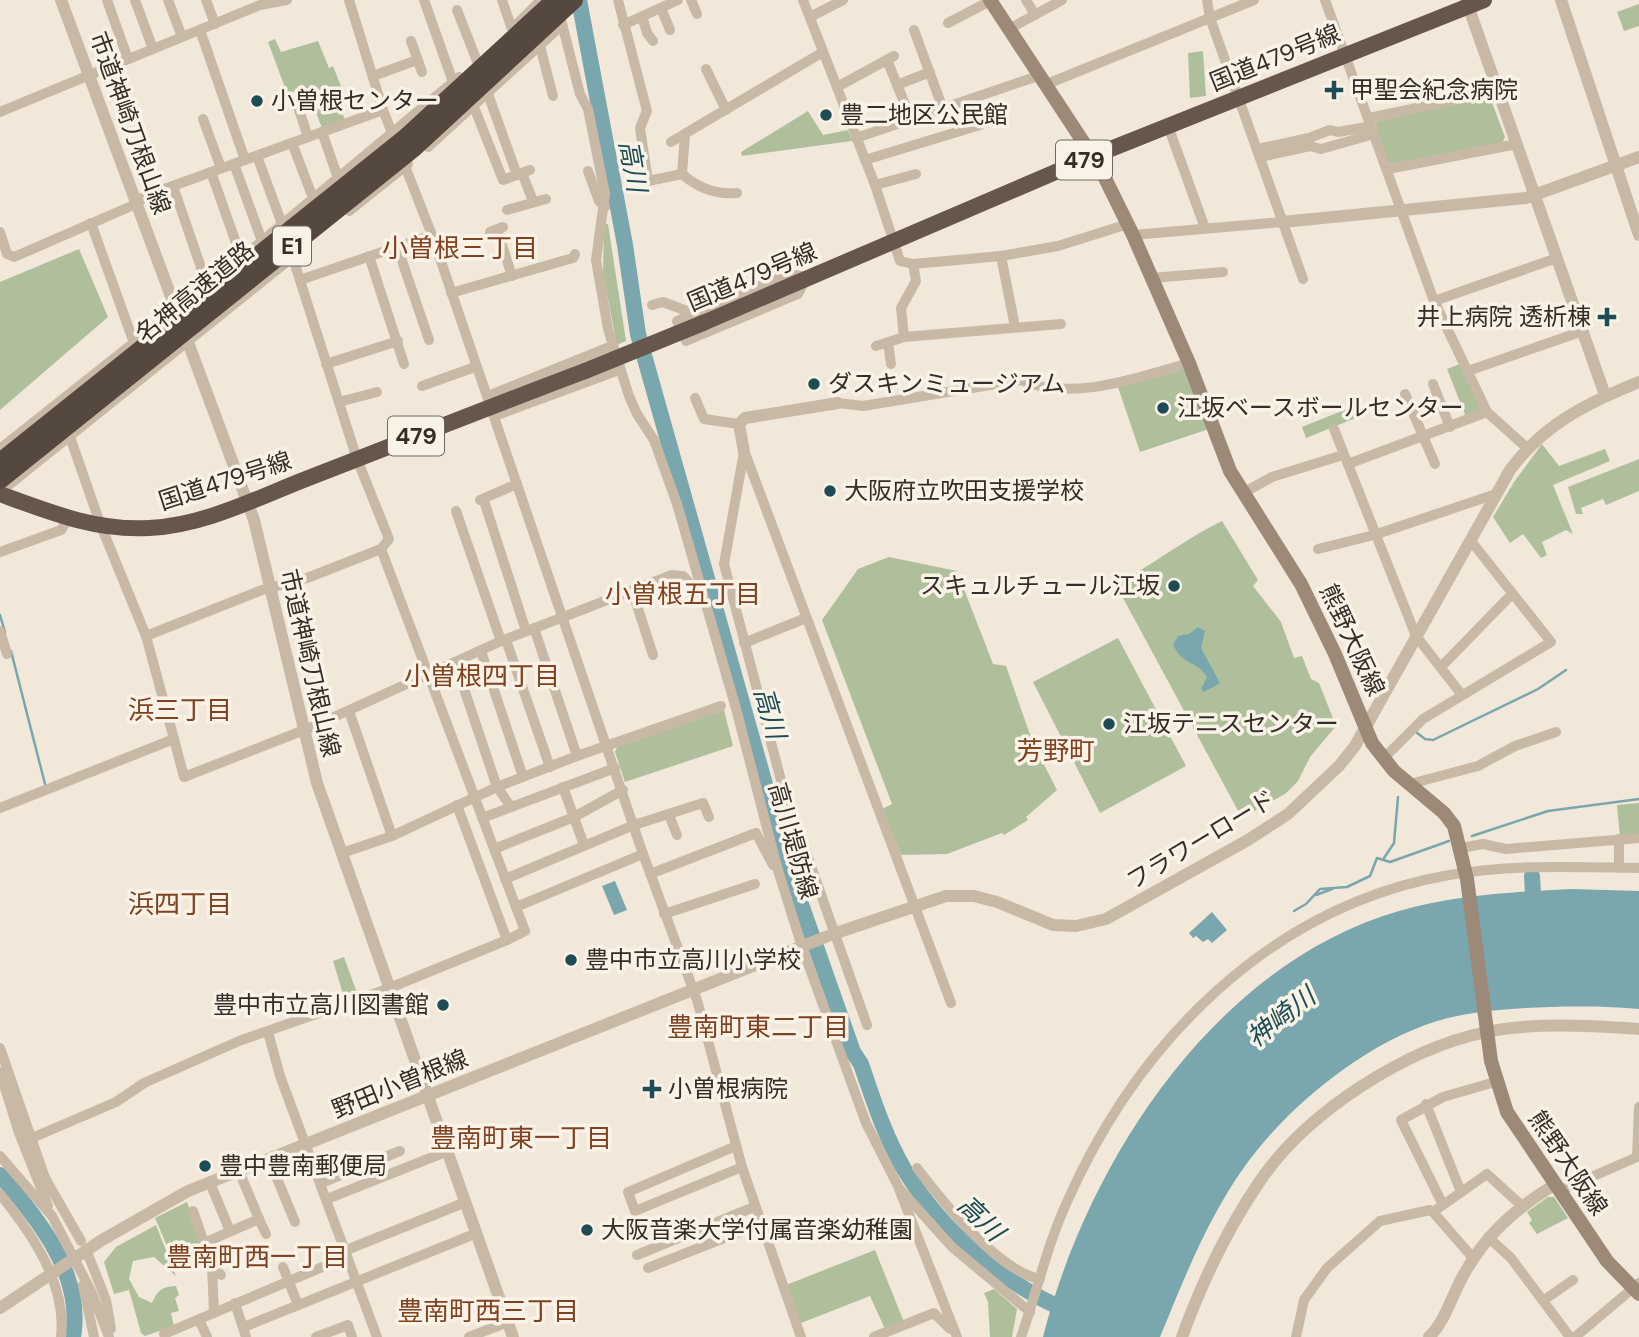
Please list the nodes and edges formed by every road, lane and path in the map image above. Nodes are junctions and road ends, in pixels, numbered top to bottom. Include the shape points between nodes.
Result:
1 (61, 0) edge
2 (107, 0) edge
3 (135, 0) edge
4 (168, 0) edge
5 (206, 0) edge
6 (287, 0) edge
7 (348, 0) edge
8 (424, 0) edge
9 (502, 0) edge
10 (541, 0) edge
11 (556, 0) edge
12 (574, 0) edge
13 (618, 0) edge
14 (678, 0) edge
15 (691, 0) edge
16 (803, 0) edge
17 (844, 0) edge
18 (1027, 0) edge
19 (1062, 0) edge
20 (1207, 0) edge
21 (1254, 0) edge
22 (1325, 0) edge
23 (1484, 0) edge
24 (1561, 0) edge
25 (990, 1) edge
26 (259, 2) edge
27 (1467, 3) edge
28 (661, 8) junction
29 (457, 10) dead end
30 (697, 14) dead end
31 (1035, 15) junction
32 (642, 16) junction
33 (810, 18) junction
34 (1210, 18) junction
35 (948, 23) dead end
36 (215, 24) junction
37 (562, 25) junction
38 (623, 25) junction
39 (512, 29) junction
40 (1009, 29) junction
41 (200, 30) junction
42 (670, 30) dead end
43 (914, 30) dead end
44 (182, 37) junction
45 (411, 41) dead end
46 (653, 41) dead end
47 (540, 46) junction
48 (153, 49) junction
49 (823, 52) junction
50 (1346, 54) junction
51 (128, 59) junction
52 (417, 60) junction
53 (477, 61) junction
54 (706, 69) dead end
55 (422, 72) dead end
56 (930, 72) junction
57 (91, 75) junction
58 (373, 76) junction
59 (1044, 80) junction
60 (453, 82) junction
61 (897, 85) junction
62 (836, 87) junction
63 (1498, 91) junction
64 (488, 94) junction
65 (553, 96) dead end
66 (1238, 97) junction
67 (296, 101) dead end
68 (474, 107) junction
69 (943, 108) junction
70 (383, 110) junction
71 (726, 110) junction
72 (0, 112) edge
73 (203, 119) dead end
74 (911, 119) junction
75 (981, 125) dead end
76 (1168, 126) junction
77 (1372, 126) junction
78 (322, 132) junction
79 (392, 134) junction
80 (685, 134) junction
81 (308, 137) junction
82 (856, 138) junction
83 (671, 142) dead end
84 (292, 143) junction
85 (1517, 144) junction
86 (1259, 153) junction
87 (257, 156) junction
88 (1093, 156) junction
89 (1639, 158) edge
90 (245, 160) junction
91 (865, 160) junction
92 (234, 164) junction
93 (406, 166) junction
94 (1616, 166) junction
95 (221, 168) junction
96 (1388, 169) junction
97 (588, 171) dead end
98 (211, 172) junction
99 (523, 173) junction
100 (682, 174) junction
101 (916, 174) dead end
102 (338, 178) junction
103 (874, 185) junction
104 (173, 186) junction
105 (737, 192) dead end
106 (1535, 197) junction
107 (313, 198) junction
108 (546, 199) dead end
109 (533, 201) junction
110 (136, 204) junction
111 (605, 207) junction
112 (1401, 209) junction
113 (507, 210) dead end
114 (1282, 222) junction
115 (91, 223) junction
116 (282, 224) junction
117 (1205, 228) junction
118 (496, 230) dead end
119 (1130, 230) junction
120 (0, 232) edge
121 (432, 235) junction
122 (1639, 235) edge
123 (262, 241) junction
124 (893, 241) junction
125 (397, 247) junction
126 (575, 254) dead end
127 (369, 256) junction
128 (1001, 256) junction
129 (242, 257) junction
130 (292, 257) junction
131 (1556, 258) junction
132 (913, 264) junction
133 (1223, 272) dead end
134 (512, 276) junction
135 (807, 277) junction
136 (1152, 278) junction
137 (300, 279) junction
138 (1303, 279) dead end
139 (207, 285) junction
140 (451, 293) junction
141 (1434, 301) junction
142 (652, 305) dead end
143 (177, 308) junction
144 (699, 318) junction
145 (1061, 324) dead end
146 (1015, 327) junction
147 (1583, 331) junction
148 (904, 337) junction
149 (398, 341) junction
150 (429, 341) dead end
151 (134, 342) junction
152 (189, 342) junction
153 (888, 342) junction
154 (612, 346) junction
155 (876, 346) dead end
156 (1189, 363) junction
157 (326, 364) junction
158 (404, 364) dead end
159 (891, 364) dead end
160 (475, 367) junction
161 (619, 370) junction
162 (1468, 372) junction
163 (1639, 382) edge
164 (1433, 384) dead end
165 (422, 386) dead end
166 (377, 392) dead end
167 (1405, 394) dead end
168 (1605, 395) junction
169 (695, 398) dead end
170 (339, 402) junction
171 (838, 403) joint
172 (489, 407) junction
173 (1487, 412) junction
174 (739, 424) junction
175 (1450, 427) junction
176 (1334, 429) dead end
177 (70, 436) junction
178 (1423, 437) junction
179 (1527, 448) junction
180 (0, 449) edge
181 (744, 452) junction
182 (357, 459) junction
183 (1346, 459) junction
184 (0, 462) edge
185 (1435, 464) dead end
186 (0, 480) edge
187 (517, 484) junction
188 (0, 493) edge
189 (1243, 493) junction
190 (1496, 494) junction
191 (247, 502) junction
192 (0, 505) edge
193 (24, 506) junction
194 (456, 511) dead end
195 (68, 519) junction
196 (101, 526) junction
197 (1374, 535) junction
198 (1471, 541) junction
199 (381, 549) junction
200 (1318, 549) dead end
201 (0, 552) edge
202 (272, 586) junction
203 (632, 590) junction
204 (1512, 594) junction
205 (704, 598) junction
206 (563, 617) junction
207 (807, 618) junction
208 (530, 630) junction
209 (0, 631) edge
210 (146, 636) junction
211 (1416, 636) junction
212 (503, 641) junction
213 (744, 643) junction
214 (481, 651) junction
215 (7, 654) dead end
216 (653, 655) dead end
217 (455, 662) junction
218 (1441, 667) junction
219 (429, 675) junction
220 (1462, 695) junction
221 (721, 706) dead end
222 (349, 711) junction
223 (1366, 726) junction
224 (303, 731) junction
225 (1556, 732) dead end
226 (174, 739) junction
227 (607, 745) junction
228 (577, 756) junction
229 (1383, 759) junction
230 (550, 767) junction
231 (615, 768) junction
232 (523, 777) junction
233 (1410, 784) junction
234 (497, 787) junction
235 (563, 788) junction
236 (623, 790) junction
237 (474, 797) junction
238 (457, 805) junction
239 (511, 807) junction
240 (0, 808) edge
241 (669, 815) junction
242 (574, 817) junction
243 (709, 817) dead end
244 (482, 818) junction
245 (634, 825) junction
246 (677, 835) dead end
247 (392, 836) junction
248 (1639, 838) edge
249 (1619, 839) junction
250 (584, 845) junction
251 (1461, 848) junction
252 (494, 849) junction
253 (342, 853) junction
254 (643, 854) junction
255 (777, 867) junction
256 (1619, 868) junction
257 (1639, 868) edge
258 (650, 874) junction
259 (1467, 876) junction
260 (505, 879) junction
261 (755, 884) dead end
262 (912, 906) junction
263 (516, 907) junction
264 (664, 914) junction
265 (833, 934) junction
266 (507, 940) junction
267 (802, 947) junction
268 (390, 987) junction
269 (692, 991) junction
270 (951, 1003) dead end
271 (867, 1025) dead end
272 (1487, 1029) junction
273 (1639, 1029) edge
274 (268, 1032) junction
275 (1, 1050) edge
276 (0, 1066) edge
277 (0, 1072) edge
278 (1495, 1082) junction
279 (429, 1095) junction
280 (1426, 1104) junction
281 (1639, 1107) edge
282 (32, 1138) junction
283 (306, 1144) junction
284 (736, 1146) junction
285 (400, 1151) dead end
286 (448, 1152) junction
287 (0, 1156) edge
288 (1638, 1157) edge
289 (269, 1159) junction
290 (742, 1167) junction
291 (917, 1168) dead end
292 (239, 1171) junction
293 (210, 1182) junction
294 (321, 1183) junction
295 (1554, 1185) junction
296 (899, 1188) junction
297 (1461, 1192) junction
298 (0, 1194) edge
299 (327, 1199) junction
300 (466, 1202) junction
301 (1443, 1205) junction
302 (1522, 1206) junction
303 (754, 1207) junction
304 (193, 1211) dead end
305 (1433, 1212) junction
306 (52, 1216) junction
307 (259, 1219) junction
308 (295, 1222) dead end
309 (760, 1224) junction
310 (230, 1231) junction
311 (477, 1233) junction
312 (265, 1234) dead end
313 (1488, 1237) junction
314 (81, 1241) dead end
315 (204, 1243) junction
316 (345, 1254) junction
317 (637, 1255) dead end
318 (89, 1257) dead end
319 (1473, 1258) junction
320 (72, 1259) junction
321 (212, 1266) junction
322 (283, 1267) dead end
323 (648, 1268) dead end
324 (51, 1273) junction
325 (80, 1275) junction
326 (221, 1275) dead end
327 (1039, 1280) junction
328 (1573, 1280) dead end
329 (289, 1281) junction
330 (355, 1281) junction
331 (1637, 1288) edge
332 (1544, 1300) junction
333 (235, 1303) junction
334 (298, 1305) junction
335 (0, 1308) edge
336 (1030, 1311) junction
337 (214, 1313) junction
338 (199, 1320) junction
339 (508, 1322) junction
340 (245, 1332) edge
341 (161, 1336) edge
342 (61, 1337) edge
343 (94, 1337) edge
344 (110, 1337) edge
345 (206, 1337) edge
346 (316, 1337) edge
347 (352, 1337) edge
348 (377, 1337) edge
349 (469, 1337) edge
350 (513, 1337) edge
351 (801, 1337) edge
352 (874, 1337) edge
353 (957, 1337) edge
354 (1021, 1337) edge
355 (1182, 1337) edge
356 (1296, 1337) edge
357 (1429, 1337) edge
358 (1572, 1337) edge

1 - 57 street, 市道神崎刀根山線
2 - 51 street
3 - 48 street
4 - 44 street
5 - 36 street
6 - 26 street
7 - 58 street
8 - 60 street
9 - 39 street
10 - 39 street
11 - 37 street, 高川堤防線
11 - 184 highway, 名神高速道路 / E1, bridge via 405,138
12 - 186 highway, 名神高速道路 / E1, bridge via 414,148
13 - 38 street
14 - 28 street
15 - 30 street
16 - 33 street
17 - 33 street
18 - 31 street
19 - 31 street
20 - 34 street
21 - 34 street
22 - 50 street
23 - 27 highway, 国道479号線 / 479
24 - 94 street
25 - 35 street
25 - 40 main road, 熊野大阪線
26 - 36 street
27 - 50 highway, 国道479号線 / 479
27 - 63 street
28 - 32 street
28 - 42 street
29 - 53 street
31 - 40 street
32 - 38 street
32 - 46 street
33 - 49 street
34 - 59 street
34 - 66 street
36 - 41 street
37 - 47 street
37 - 111 street, 高川堤防線 via 588,109
38 - 100 street via 647,111 640,128 648,181
39 - 53 street
40 - 59 main road, 熊野大阪線
41 - 44 street
41 - 90 street
43 - 56 street
44 - 48 street
45 - 52 street
47 - 64 street
47 - 65 street
48 - 51 street
49 - 62 street
49 - 71 street
50 - 66 highway, 国道479号線 / 479
50 - 77 street
51 - 57 street
52 - 55 street
52 - 58 street
53 - 60 street
54 - 71 street
56 - 61 street
56 - 69 street
57 - 72 street
57 - 110 street, 市道神崎刀根山線
58 - 70 street
59 - 69 street
59 - 88 main road, 熊野大阪線
60 - 79 street
61 - 62 street via 890,58
61 - 74 street
62 - 82 street
63 - 77 street
63 - 85 street
64 - 68 street
64 - 99 street
66 - 76 highway, 国道479号線 / 479
66 - 86 street
67 - 81 street
68 - 93 street
68 - 99 street via 503,180
69 - 74 street
70 - 78 street
70 - 79 street
71 - 80 street
73 - 95 street
74 - 82 street
75 - 91 street
76 - 88 highway, 国道479号線 / 479
76 - 117 street
77 - 86 street via 1329,130
77 - 86 street via 1321,149 1310,146
77 - 96 street
78 - 81 street
78 - 102 street
79 - 93 street
79 - 102 street
80 - 83 street
80 - 100 street
81 - 84 street
82 - 91 street
84 - 87 street
84 - 107 street
85 - 96 street
85 - 106 street
86 - 114 street
87 - 90 street
87 - 116 street
88 - 119 main road, 熊野大阪線
88 - 124 highway, 国道479号線 / 479
89 - 94 street
90 - 92 street
91 - 103 street
92 - 95 street
92 - 123 street
93 - 121 street
93 - 130 street
94 - 106 street
94 - 122 street
95 - 98 street
96 - 112 street
97 - 111 street
98 - 104 street
98 - 129 street
99 - 109 street
100 - 105 street via 691,183 720,194
101 - 103 street
102 - 107 street
103 - 124 street
104 - 110 street
104 - 139 street
106 - 112 street
106 - 131 street
107 - 116 street
108 - 109 street
109 - 113 street
110 - 115 street
110 - 143 street, 市道神崎刀根山線
111 - 154 street, 高川堤防線 via 596,260
112 - 114 street
112 - 141 street
114 - 117 street
114 - 138 street
115 - 120 street via 14,257 7,254
115 - 151 street
116 - 123 street
116 - 130 street
117 - 119 street
118 - 134 street
119 - 128 street
119 - 136 main road, 熊野大阪線
121 - 125 street
121 - 140 street
123 - 129 street
124 - 132 street via 900,261
124 - 135 highway, 国道479号線 / 479
125 - 127 street
125 - 150 street
126 - 134 street
127 - 137 street
127 - 149 street
128 - 132 street
128 - 146 street
129 - 139 street
130 - 137 street
130 - 152 street
131 - 141 street
131 - 147 street
132 - 148 street via 916,281 901,308
133 - 136 street
134 - 140 street
135 - 144 highway, 国道479号線 / 479
135 - 144 street via 797,294 686,341 677,321
136 - 156 main road, 熊野大阪線
137 - 157 street
139 - 143 street
140 - 160 street
141 - 162 street
142 - 144 street via 663,302
143 - 151 street
143 - 152 street, 市道神崎刀根山線
144 - 172 highway, 国道479号線 / 479, bridge
145 - 146 street
146 - 148 street
147 - 162 street
147 - 168 street
148 - 153 street
149 - 157 street
149 - 158 street
151 - 180 street
152 - 177 street
152 - 191 street, 市道神崎刀根山線
153 - 155 street
153 - 159 street
154 - 161 street, 高川堤防線
154 - 172 street via 493,394
156 - 171 street via 1116,383 1042,389 1020,380 863,406
156 - 189 main road, 熊野大阪線 via 1230,471
157 - 170 street
160 - 165 street
160 - 172 street
161 - 172 street via 500,414
161 - 205 street, 高川堤防線 via 637,414 654,440
162 - 173 street
163 - 168 street, フラワーロード
164 - 175 street
166 - 170 street
167 - 178 street
168 - 179 street, フラワーロード via 1569,413
169 - 174 street via 704,419
170 - 182 street
171 - 174 street via 745,418
172 - 182 highway, 国道479号線 / 479
172 - 187 street
173 - 175 street
173 - 179 street
174 - 181 street
175 - 178 street
176 - 183 street
177 - 188 street
177 - 196 street
178 - 183 street
178 - 185 street
179 - 190 street, フラワーロード
181 - 207 street
181 - 213 street via 724,564
182 - 191 highway, 国道479号線 / 479
182 - 199 street via 389,539
183 - 189 street via 1272,477
183 - 197 street
187 - 206 street
187 - 208 street via 483,502
188 - 193 highway, 国道479号線 / 479
189 - 223 main road, 熊野大阪線 via 1301,584
190 - 197 street
190 - 198 street, フラワーロード
191 - 196 highway, 国道479号線 / 479 via 164,527
191 - 202 street, 市道神崎刀根山線
192 - 193 highway, 国道479号線 / 479
193 - 195 highway, 国道479号線 / 479
194 - 212 street
195 - 196 highway, 国道479号線 / 479
195 - 201 street via 61,530
196 - 210 street
197 - 200 street
197 - 211 street
198 - 204 street
198 - 211 street, フラワーロード
199 - 202 street via 307,578
199 - 219 street
202 - 210 street
202 - 224 street, 市道神崎刀根山線
203 - 205 street via 672,575 683,576
203 - 206 street
203 - 216 street
204 - 218 street
204 - 220 street via 1551,642
205 - 255 street, 高川堤防線
206 - 208 street
206 - 227 street
207 - 213 street
207 - 262 street
208 - 212 street
208 - 228 street
209 - 215 street
210 - 226 street
211 - 218 street
211 - 223 street, フラワーロード
212 - 214 street
212 - 230 street
213 - 265 street via 782,784
214 - 217 street
214 - 232 street
217 - 219 street
217 - 234 street
218 - 220 street
219 - 222 street
219 - 237 street
220 - 229 street via 1423,719
221 - 227 street
222 - 224 street
222 - 247 street
223 - 229 main road, 熊野大阪線
223 - 262 street, フラワーロード via 1339,766 1288,814 1106,919 1076,926 1053,925 975,897 946,896
224 - 226 street via 184,777
224 - 253 street, 市道神崎刀根山線
225 - 233 street via 1515,746 1478,766
226 - 240 street
227 - 228 street
227 - 231 street
228 - 230 street
229 - 233 main road, 熊野大阪線
230 - 232 street
231 - 235 street
231 - 236 street
232 - 234 street
233 - 251 main road, 熊野大阪線 via 1444,813
234 - 237 street
234 - 239 street
235 - 239 street
235 - 242 street
236 - 242 street
236 - 245 street
237 - 238 street
237 - 244 street
238 - 247 street
238 - 266 street
239 - 244 street
241 - 243 street via 703,803
241 - 245 street
241 - 246 street
242 - 250 street
242 - 252 street
244 - 252 street
245 - 250 street
245 - 254 street
247 - 253 street
248 - 249 street
249 - 251 street via 1507,849 1483,844
249 - 256 street
250 - 260 street
251 - 259 main road, 熊野大阪線
252 - 260 street
253 - 268 street, 市道神崎刀根山線
254 - 258 street
254 - 263 street
255 - 258 street via 766,856 756,833
255 - 267 street, 高川堤防線
256 - 257 street
256 - 259 street
258 - 264 street
259 - 272 main road, 熊野大阪線
259 - 327 street via 1398,887 1320,917 1246,964 1205,1000 1121,1100 1067,1202
260 - 263 street
261 - 264 street
262 - 265 street, フラワーロード
262 - 270 street
263 - 266 street via 525,931
264 - 269 street
265 - 267 street, 野田小曽根線
265 - 271 street
266 - 268 street
267 - 269 street, 野田小曽根線
267 - 296 street, 高川堤防線 via 866,1123
268 - 274 street
268 - 279 street, 市道神崎刀根山線
269 - 279 street, 野田小曽根線
269 - 284 street
272 - 273 street
272 - 278 main road, 熊野大阪線
272 - 355 street via 1404,1061 1353,1093 1303,1133 1261,1179 1227,1234
274 - 282 street via 144,1083 116,1102
274 - 283 street
275 - 276 street
275 - 282 street
277 - 306 street
278 - 280 street
278 - 295 main road, 熊野大阪線 via 1517,1132
279 - 283 street, 野田小曽根線
279 - 286 street, 市道神崎刀根山線
280 - 297 street
280 - 301 street via 1401,1120
281 - 288 street
282 - 314 street via 45,1178
283 - 289 street, 野田小曽根線
283 - 294 street
284 - 290 street
284 - 290 street via 628,1192 635,1211
285 - 294 street
286 - 299 street
286 - 300 street, 市道神崎刀根山線
287 - 306 street
288 - 295 street via 1564,1189
289 - 292 street, 野田小曽根線
289 - 308 street
290 - 303 street
291 - 327 street via 976,1236 1001,1258
292 - 293 street, 野田小曽根線
292 - 307 street
293 - 310 street
293 - 320 street, 野田小曽根線 via 145,1213
294 - 299 street
295 - 302 street
295 - 331 main road, 熊野大阪線 via 1607,1261
296 - 336 street, 高川堤防線 via 952,1247
296 - 353 street
297 - 301 street
297 - 302 street via 1487,1174
298 - 324 street via 31,1233
299 - 316 street
300 - 311 street, 市道神崎刀根山線
300 - 316 street
301 - 305 street
302 - 313 street
303 - 309 street
303 - 317 street
304 - 315 street
305 - 319 street
305 - 356 street via 1384,1220 1344,1252 1313,1284 1304,1300
306 - 320 street
307 - 310 street
307 - 312 street
309 - 323 street
309 - 351 street
310 - 315 street
311 - 330 street
311 - 339 street, 市道神崎刀根山線
313 - 319 street
313 - 332 street
315 - 321 street
316 - 329 street
316 - 330 street
318 - 344 street via 106,1300
319 - 357 street
320 - 324 street, 野田小曽根線
320 - 325 street
321 - 326 street
321 - 337 street
322 - 329 street
324 - 335 street, 野田小曽根線
324 - 342 street via 63,1320
325 - 343 street
325 - 344 street
327 - 336 street
328 - 332 street
329 - 333 street
329 - 334 street
330 - 334 street
330 - 348 street
331 - 358 street
332 - 358 street
333 - 337 street
333 - 340 street
334 - 340 street
336 - 354 street
337 - 338 street
338 - 341 street
338 - 345 street
339 - 349 street
339 - 350 street, 市道神崎刀根山線
346 - 347 street via 348,1325
352 - 353 street via 934,1313

